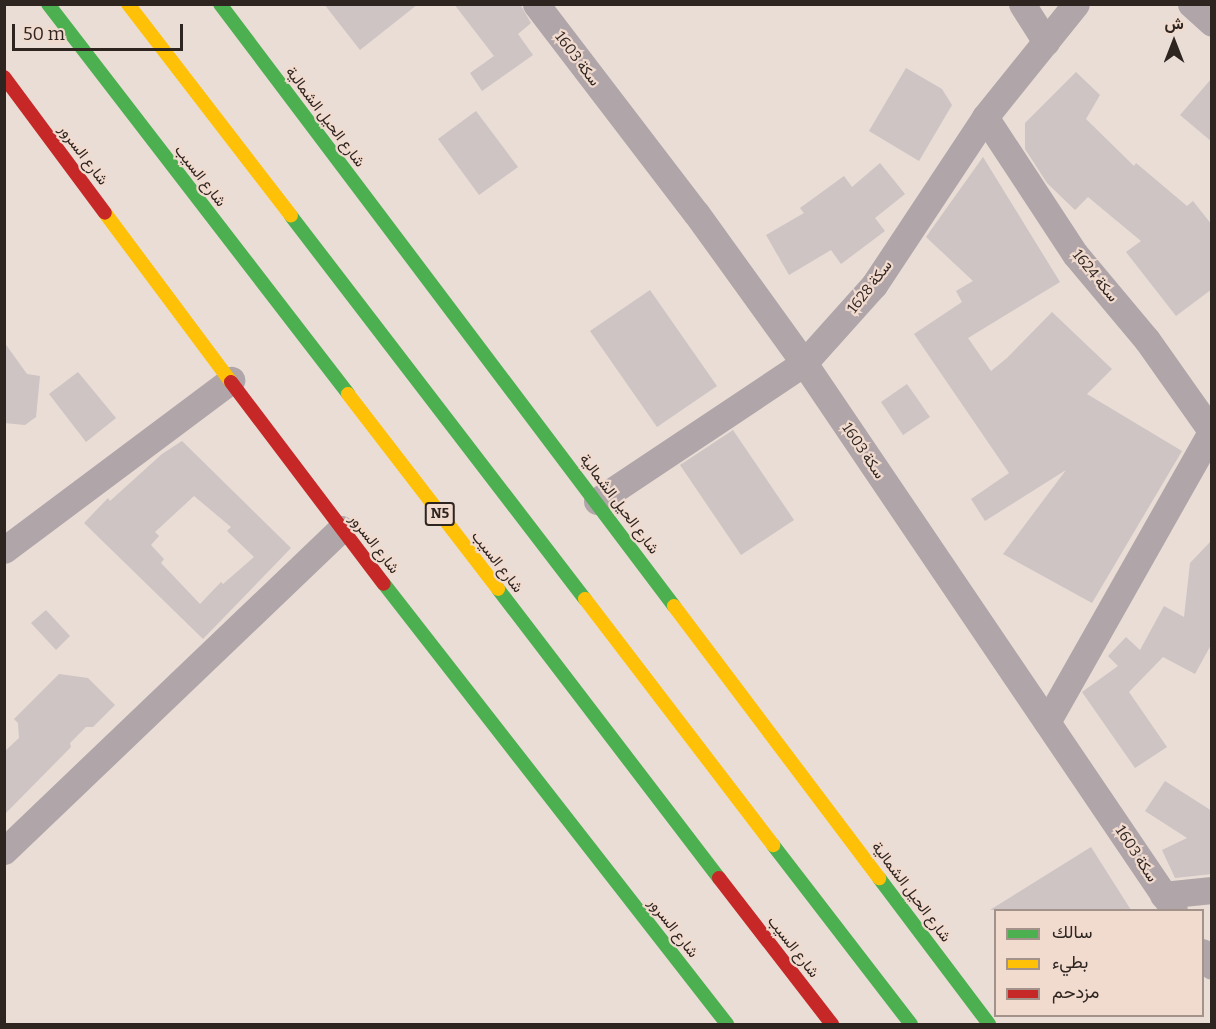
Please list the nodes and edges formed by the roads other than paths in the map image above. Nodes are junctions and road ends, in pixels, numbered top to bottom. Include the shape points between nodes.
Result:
1 (48, 4) edge
2 (128, 4) edge
3 (219, 4) edge
4 (536, 4) edge
5 (1022, 4) edge
6 (1076, 4) edge
7 (1191, 4) edge
8 (1212, 23) edge
9 (1046, 42) junction
10 (4, 77) edge
11 (985, 117) junction
12 (804, 363) junction
13 (231, 380) junction
14 (1211, 432) edge
15 (597, 501) junction
16 (341, 529) junction
17 (4, 550) edge
18 (1047, 722) junction
19 (4, 851) edge
20 (1212, 890) edge
21 (1169, 903) edge
22 (727, 1024) edge
23 (832, 1024) edge
24 (911, 1024) edge
25 (989, 1024) edge

1 - 23 main road, شارع السيب / N5
2 - 24 main road
3 - 15 main road, شارع الحيل الشمالية
4 - 12 street, سكة 1603 via 696,213
5 - 9 street
6 - 9 street, سكة 1628
7 - 8 street
9 - 11 street, سكة 1628
10 - 13 main road, شارع السرور
11 - 12 street, سكة 1628 via 874,285
11 - 14 street, سكة 1624 via 1075,254 1147,340
12 - 15 street, سكة 1628
12 - 18 street, سكة 1603
13 - 16 main road, شارع السرور
13 - 17 street
14 - 18 street, سكة 1624
15 - 25 main road, شارع الحيل الشمالية
16 - 19 street
16 - 22 main road, شارع السرور
18 - 21 street, سكة 1603
20 - 21 street

